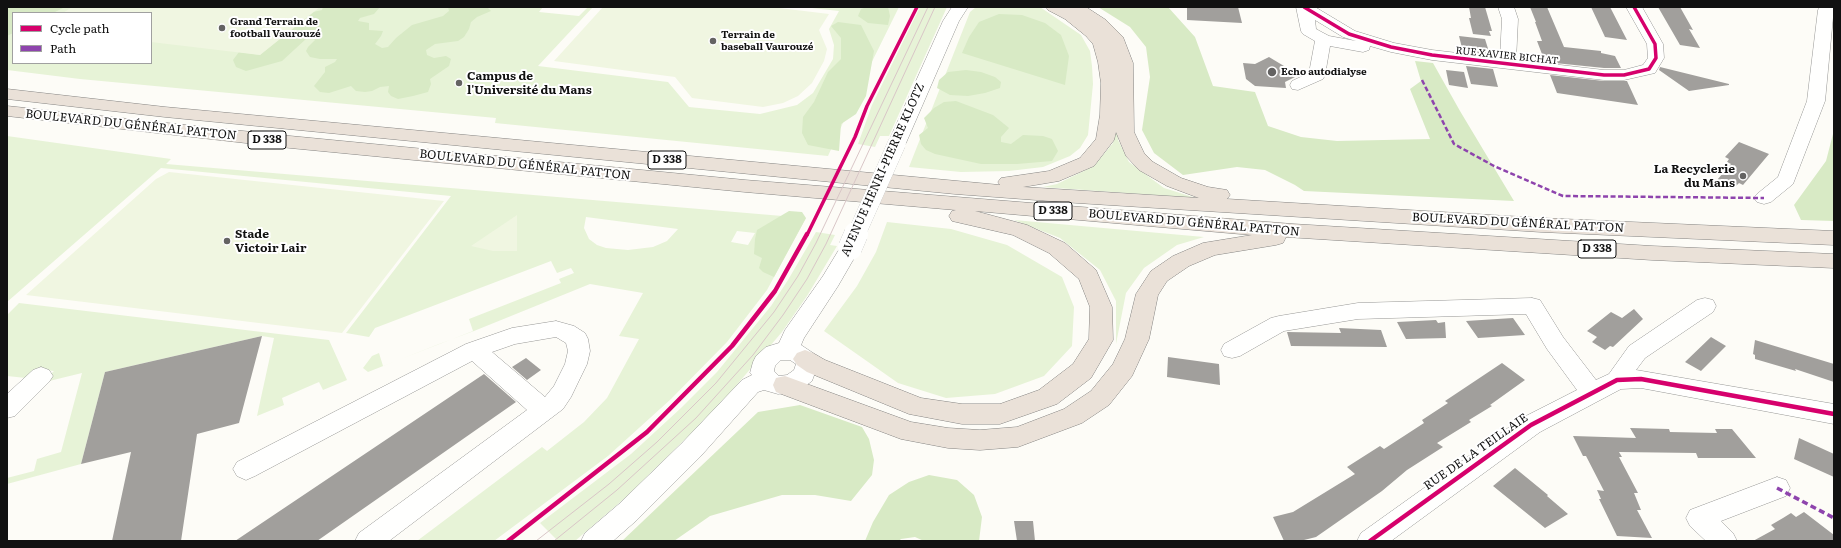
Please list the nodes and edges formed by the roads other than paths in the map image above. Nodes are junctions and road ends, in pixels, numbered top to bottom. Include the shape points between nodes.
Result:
1 (960, 7) edge
2 (1054, 7) edge
3 (1075, 7) edge
4 (1304, 7) edge
5 (1506, 7) edge
6 (1634, 7) edge
7 (1829, 7) edge
8 (1322, 39) junction
9 (1391, 47) junction
10 (1508, 63) junction
11 (1298, 85) dead end
12 (7, 94) edge
13 (7, 111) edge
14 (7, 120) edge
15 (75, 120) junction
16 (745, 186) junction
17 (955, 188) junction
18 (1764, 198) dead end
19 (1541, 225) junction
20 (1361, 235) junction
21 (1834, 238) edge
22 (1834, 260) edge
23 (1705, 306) dead end
24 (474, 350) junction
25 (1232, 350) dead end
26 (796, 355) junction
27 (41, 376) dead end
28 (1617, 380) junction
29 (775, 382) junction
30 (1592, 392) junction
31 (7, 409) edge
32 (545, 411) junction
33 (1834, 414) edge
34 (246, 469) dead end
35 (1777, 488) dead end
36 (368, 541) edge
37 (594, 541) edge
38 (1370, 541) edge
39 (1724, 541) edge

1 - 26 street, AVENUE HENRI-PIERRE KLOTZ, bridge via 951,21 850,248 831,281 792,336
2 - 17 highway, D 338 via 1071,16 1101,44 1110,83 1105,140 1086,162 1052,177
3 - 19 highway, D 338 via 1100,23 1117,41 1124,63 1125,132 1136,156 1146,166 1174,182 1205,193 1233,197 1494,216
4 - 8 street, RUE XAVIER BICHAT via 1309,31
4 - 9 street, RUE XAVIER BICHAT via 1349,34
5 - 10 street via 1510,19
6 - 10 street, RUE XAVIER BICHAT via 1655,44 1656,58 1649,69 1624,75 1604,75
7 - 18 street via 1826,10 1816,101 1786,180
8 - 9 street, RUE XAVIER BICHAT via 1360,47
8 - 11 street via 1317,75
9 - 10 street, RUE XAVIER BICHAT via 1432,55
12 - 17 highway, BOULEVARD DU GÉNÉRAL PATTON / D 338 via 165,112
13 - 15 highway, BOULEVARD DU GÉNÉRAL PATTON / D 338
14 - 15 highway via 43,123
15 - 16 highway, BOULEVARD DU GÉNÉRAL PATTON / D 338
16 - 20 highway, BOULEVARD DU GÉNÉRAL PATTON / D 338
16 - 26 highway, D 338 via 783,198 974,218 1020,230 1057,248 1088,275 1101,307 1101,340 1082,371 1048,397 1000,414 962,414 918,407 816,366
17 - 19 highway, BOULEVARD DU GÉNÉRAL PATTON / D 338
19 - 21 highway, BOULEVARD DU GÉNÉRAL PATTON / D 338
20 - 22 highway, BOULEVARD DU GÉNÉRAL PATTON / D 338 via 1652,253
20 - 29 highway, D 338 via 1279,238 1211,248 1181,260 1159,276 1147,294 1137,339 1123,369 1100,398 1073,416 1018,436 980,440 910,432
23 - 28 street via 1637,352
24 - 32 street
24 - 32 street via 528,332 556,329 577,339 579,345 576,364 563,391
24 - 34 street
25 - 30 street via 1279,324 1358,311 1532,306 1555,343
26 - 29 street, AVENUE HENRI-PIERRE KLOTZ via 807,370 804,375 793,383
26 - 29 street via 774,353 764,362 762,374
27 - 31 street
28 - 30 street, RUE DE LA TEILLAIE
28 - 33 street, RUE DE LA TEILLAIE via 1641,379
29 - 37 street, AVENUE HENRI-PIERRE KLOTZ via 750,386 692,450
30 - 38 street, RUE DE LA TEILLAIE via 1531,425
32 - 36 street
35 - 39 street via 1699,518

